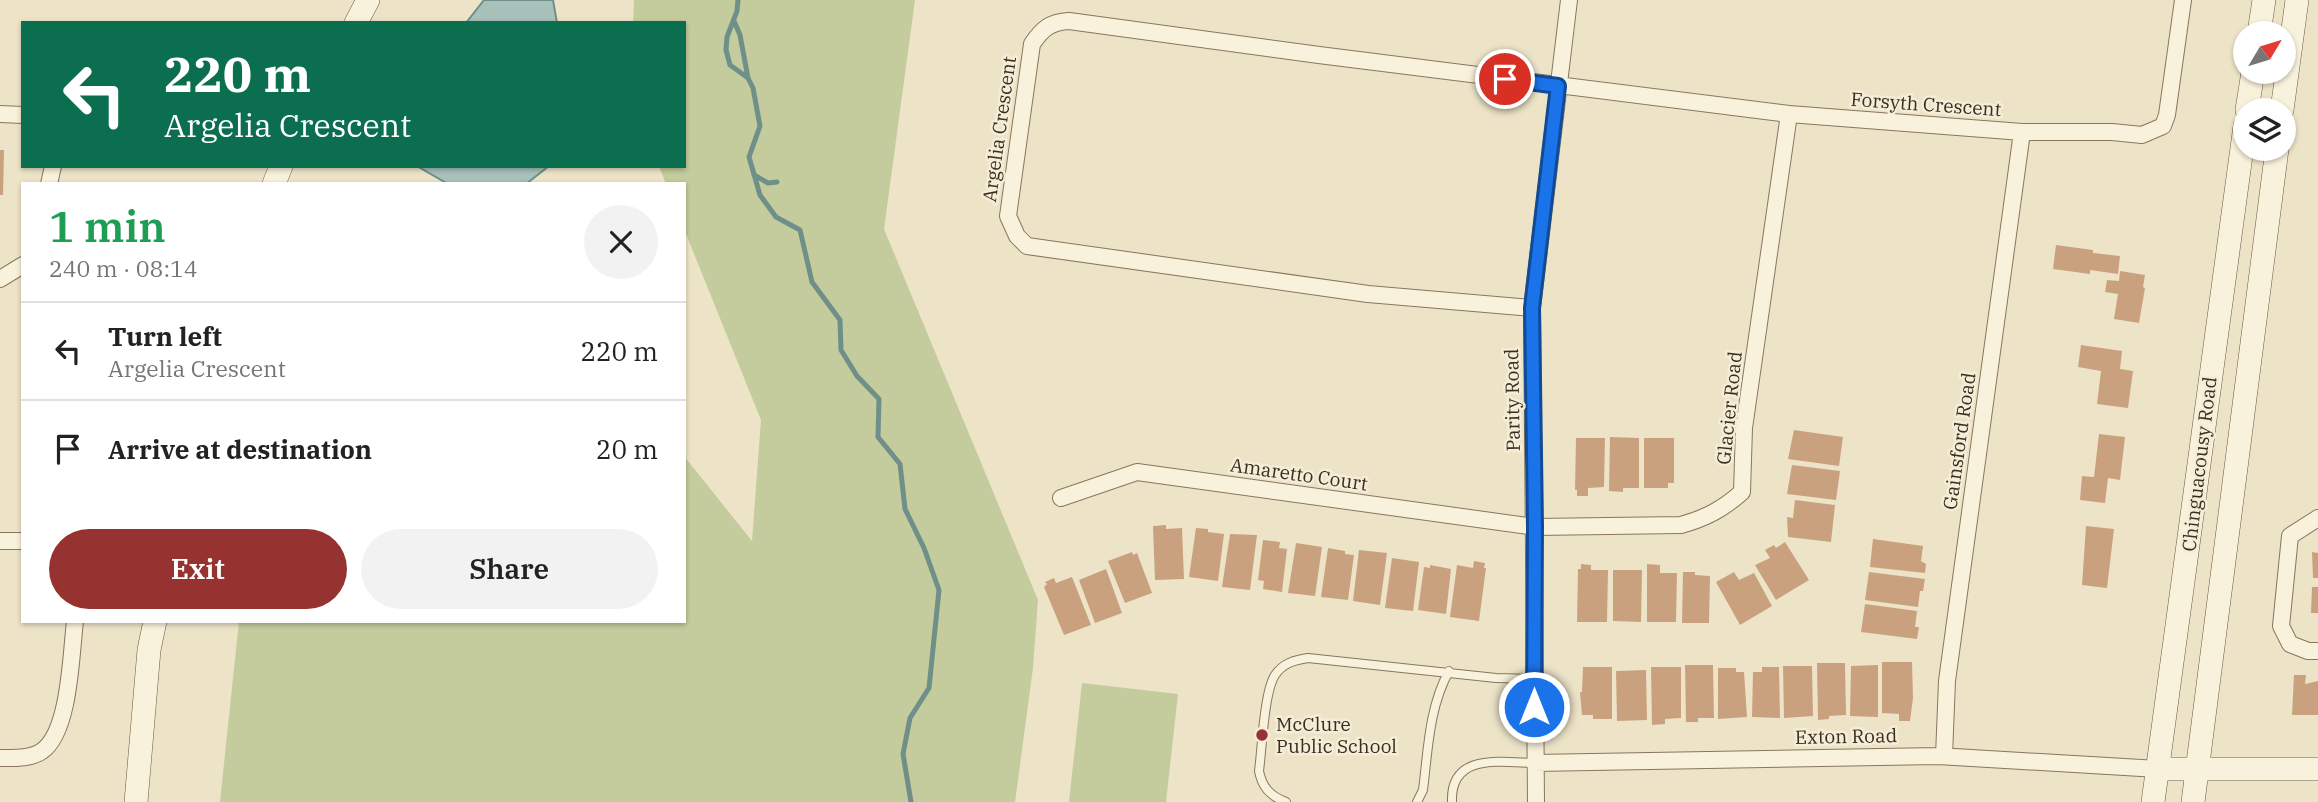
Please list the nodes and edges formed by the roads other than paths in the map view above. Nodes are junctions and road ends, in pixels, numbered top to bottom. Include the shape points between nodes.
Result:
1 (368, 0) edge
2 (1569, 0) edge
3 (2183, 0) edge
4 (2263, 0) edge
5 (2297, 0) edge
6 (357, 21) edge
7 (2260, 21) edge
8 (1558, 86) junction
9 (2284, 98) edge
10 (0, 114) edge
11 (1789, 114) junction
12 (21, 115) edge
13 (2022, 132) junction
14 (2240, 161) edge
15 (2275, 161) edge
16 (21, 266) edge
17 (0, 279) edge
18 (1532, 308) junction
19 (1061, 498) dead end
20 (2318, 519) edge
21 (1535, 527) junction
22 (0, 541) edge
23 (21, 541) edge
24 (75, 623) edge
25 (155, 623) edge
26 (2318, 650) edge
27 (1449, 671) junction
28 (1534, 680) junction
29 (1944, 756) junction
30 (0, 758) edge
31 (1534, 763) junction
32 (2158, 769) junction
33 (2196, 769) junction
34 (2318, 769) edge
35 (136, 802) edge
36 (1286, 802) edge
37 (1417, 802) edge
38 (1452, 802) edge
39 (1536, 802) edge
40 (2153, 802) edge
41 (2193, 802) edge

1 - 6 main road
2 - 8 street, Parity Road
3 - 13 street, Forsyth Crescent via 2163,126 2142,135
4 - 7 main road
5 - 9 main road
8 - 11 street, Forsyth Crescent
8 - 18 street, Parity Road
8 - 18 street, Argelia Crescent via 1056,22 1041,30 1032,44 1007,216 1027,246 1048,250 1368,294
10 - 12 street
11 - 13 street, Forsyth Crescent
11 - 21 street, Glacier Road via 1744,428 1742,492 1725,508 1681,525
13 - 29 street, Gainsford Road via 1947,681
14 - 32 main road, Chinguacousy Road
15 - 33 main road, Chinguacousy Road
16 - 17 street
18 - 21 street, Parity Road
19 - 21 street, Amaretto Court via 1137,472
20 - 26 street via 2290,536 2281,626 2290,644
21 - 28 street, Parity Road
22 - 23 street
24 - 30 street via 62,719 52,740 32,756
25 - 35 main road
27 - 28 lane
27 - 36 lane via 1308,658 1290,661 1275,674 1269,689 1259,771 1268,792
27 - 37 lane via 1435,704 1423,790
28 - 31 street, Parity Road
29 - 31 street, Exton Road
29 - 32 street, Exton Road
31 - 38 lane via 1470,766 1451,787
31 - 39 street, Parity Road
32 - 33 main road
32 - 40 main road, Chinguacousy Road
33 - 34 main road
33 - 41 main road, Chinguacousy Road

